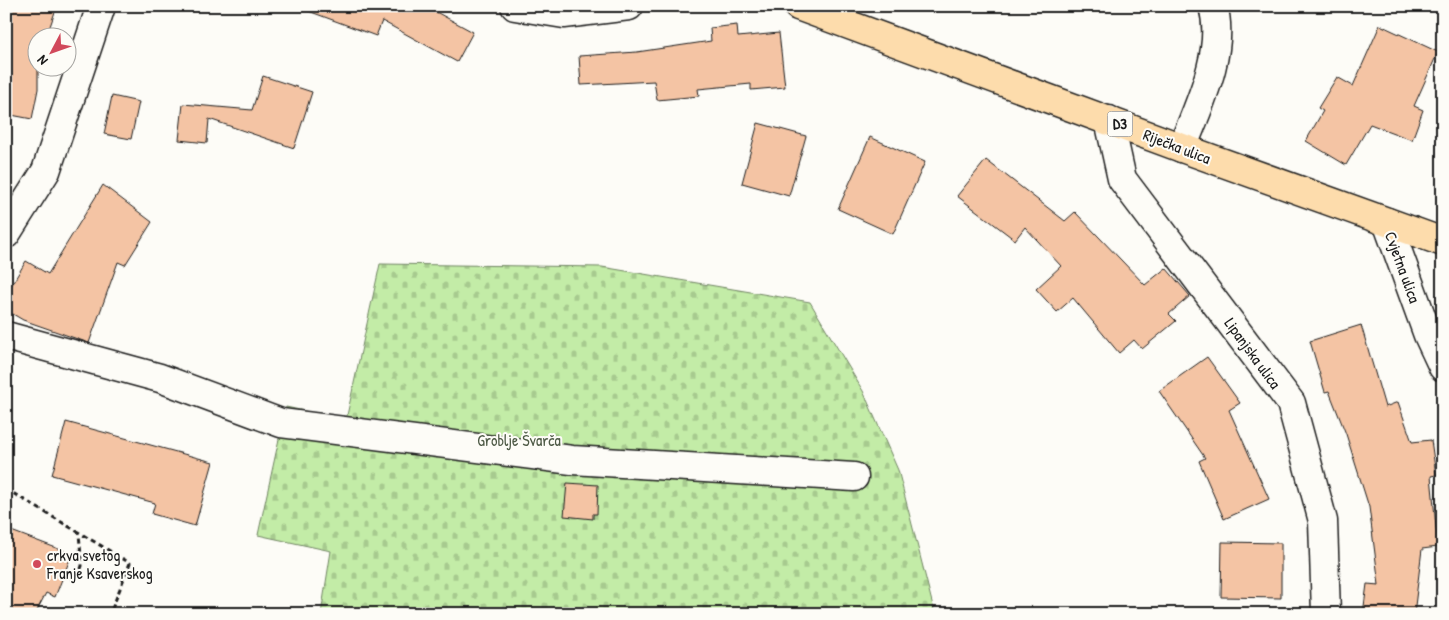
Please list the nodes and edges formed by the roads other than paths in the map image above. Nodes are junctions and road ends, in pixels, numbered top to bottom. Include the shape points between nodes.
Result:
1 (101, 6) edge
2 (515, 6) edge
3 (629, 6) edge
4 (798, 6) edge
5 (1213, 6) edge
6 (1110, 120) junction
7 (1182, 148) junction
8 (1386, 222) junction
9 (6, 234) edge
10 (1443, 242) edge
11 (6, 336) edge
12 (1443, 367) edge
13 (854, 477) dead end
14 (1326, 614) edge

1 - 9 street via 46,171
2 - 3 street via 564,14
4 - 6 main road, Riječka ulica / D3
5 - 7 street via 1216,20 1211,72
6 - 7 main road, Riječka ulica / D3
6 - 14 street, Lipanjska ulica via 1122,179 1291,404 1323,521
7 - 8 main road, Riječka ulica / D3
8 - 10 main road, Riječka ulica / D3
8 - 12 street, Cvjetna ulica
11 - 13 street via 160,378 281,423 572,460

